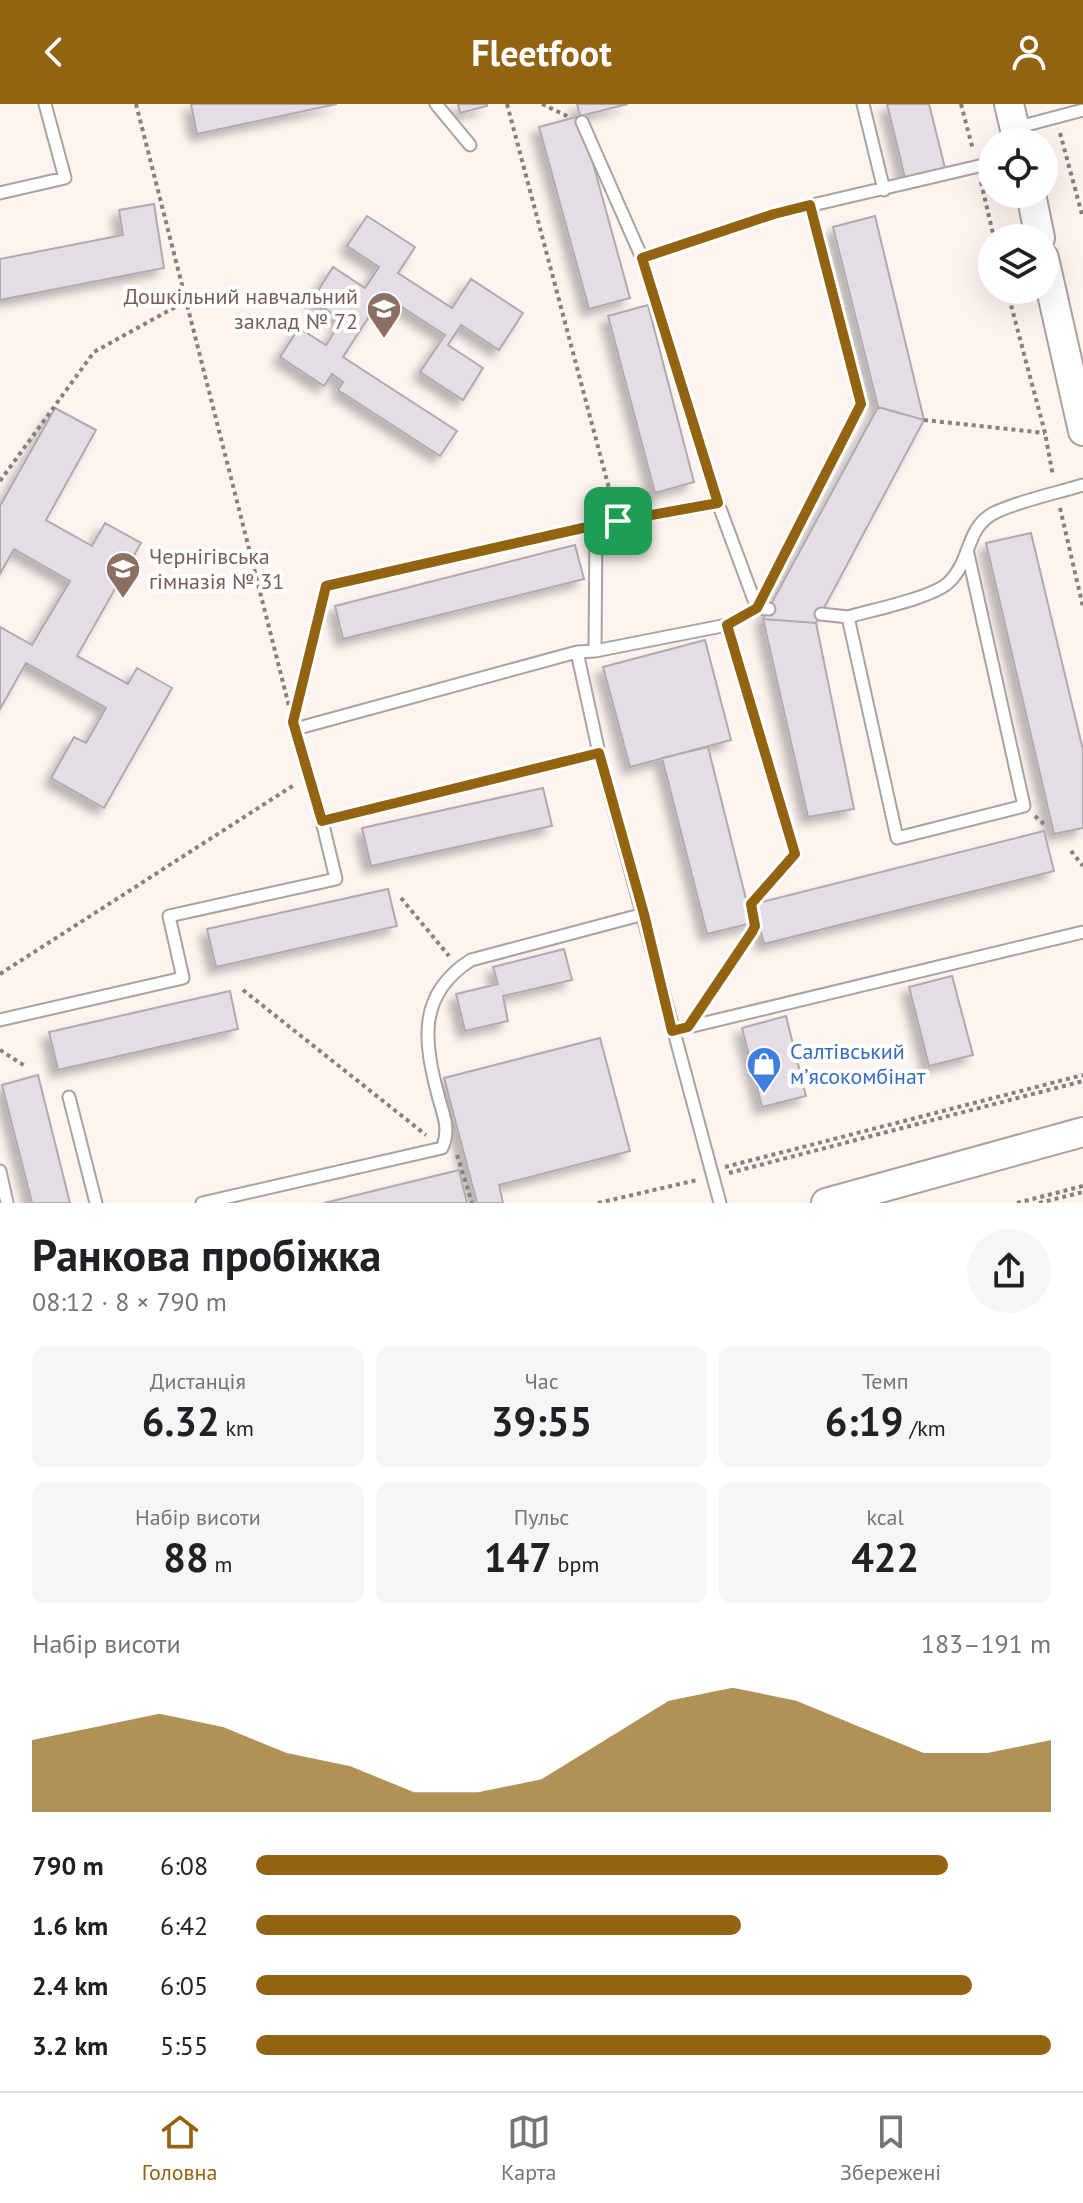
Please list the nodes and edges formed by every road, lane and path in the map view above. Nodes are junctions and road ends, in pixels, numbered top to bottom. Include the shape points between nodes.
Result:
1 (45, 104) edge
2 (136, 104) edge
3 (436, 104) edge
4 (507, 104) edge
5 (542, 104) edge
6 (863, 104) edge
7 (961, 104) edge
8 (1083, 110) edge
9 (1056, 117) junction
10 (577, 120) joint
11 (1014, 125) edge
12 (470, 145) dead end
13 (977, 167) junction
14 (884, 190) junction
15 (0, 193) edge
16 (810, 205) junction
17 (1083, 218) edge
18 (991, 224) edge
19 (642, 258) junction
20 (186, 301) junction
21 (1011, 304) edge
22 (1054, 304) edge
23 (924, 420) dead end
24 (1083, 431) edge
25 (1045, 433) junction
26 (7, 471) junction
27 (0, 473) edge
28 (0, 481) edge
29 (1083, 485) edge
30 (1057, 493) junction
31 (718, 503) junction
32 (618, 521) junction
33 (596, 525) junction
34 (968, 554) junction
35 (326, 586) joint
36 (1083, 607) edge
37 (763, 608) junction
38 (821, 614) dead end
39 (848, 617) junction
40 (727, 625) junction
41 (595, 651) junction
42 (577, 652) junction
43 (599, 753) junction
44 (309, 775) junction
45 (322, 821) junction
46 (1071, 851) dead end
47 (795, 854) joint
48 (1083, 866) edge
49 (401, 898) dead end
50 (644, 914) junction
51 (1083, 932) edge
52 (459, 968) junction
53 (0, 974) edge
54 (243, 990) dead end
55 (0, 1020) edge
56 (688, 1027) junction
57 (672, 1031) junction
58 (0, 1050) edge
59 (25, 1066) dead end
60 (1083, 1078) edge
61 (69, 1097) dead end
62 (1083, 1132) edge
63 (442, 1148) junction
64 (0, 1171) edge
65 (711, 1174) junction
66 (1083, 1189) edge
67 (7, 1203) edge
68 (96, 1203) edge
69 (202, 1203) edge
70 (472, 1203) edge
71 (598, 1203) edge
72 (720, 1203) edge
73 (826, 1203) edge
74 (1017, 1203) edge
75 (1039, 1203) edge

1 - 15 lane via 65,178
2 - 20 path
3 - 12 lane
4 - 32 path
5 - 10 path
6 - 14 lane
7 - 13 path
8 - 9 lane
9 - 11 lane
9 - 17 path
10 - 19 lane
13 - 14 lane
13 - 18 path
14 - 16 lane
16 - 19 lane
16 - 37 lane via 861,404
19 - 31 lane
20 - 26 path via 94,352
20 - 35 path via 293,722
21 - 25 path
22 - 24 street
23 - 25 path
25 - 30 path
26 - 27 path
26 - 28 path
29 - 30 lane
30 - 34 lane via 994,513 972,535
30 - 36 path
31 - 32 lane
31 - 37 lane
32 - 33 lane
33 - 35 lane
33 - 41 lane
34 - 39 lane via 946,585
34 - 39 lane via 1024,806 897,838
37 - 40 lane
38 - 39 lane
40 - 41 lane
40 - 47 lane
41 - 42 lane
42 - 43 lane
42 - 44 lane via 295,729
43 - 45 lane
43 - 50 lane
44 - 45 lane
44 - 53 path
45 - 55 lane via 336,879 169,916 183,978
46 - 48 path
47 - 56 path via 751,904 752,932
49 - 52 path
50 - 52 lane via 471,960
50 - 57 lane
51 - 56 lane
52 - 63 lane via 440,985 427,1042 447,1125
54 - 63 path
56 - 57 lane
57 - 65 lane
58 - 59 path
60 - 65 path
61 - 68 lane
62 - 73 street
63 - 69 lane
63 - 70 path via 459,1157
64 - 67 lane
65 - 71 path
65 - 72 lane
66 - 74 path
66 - 75 path

